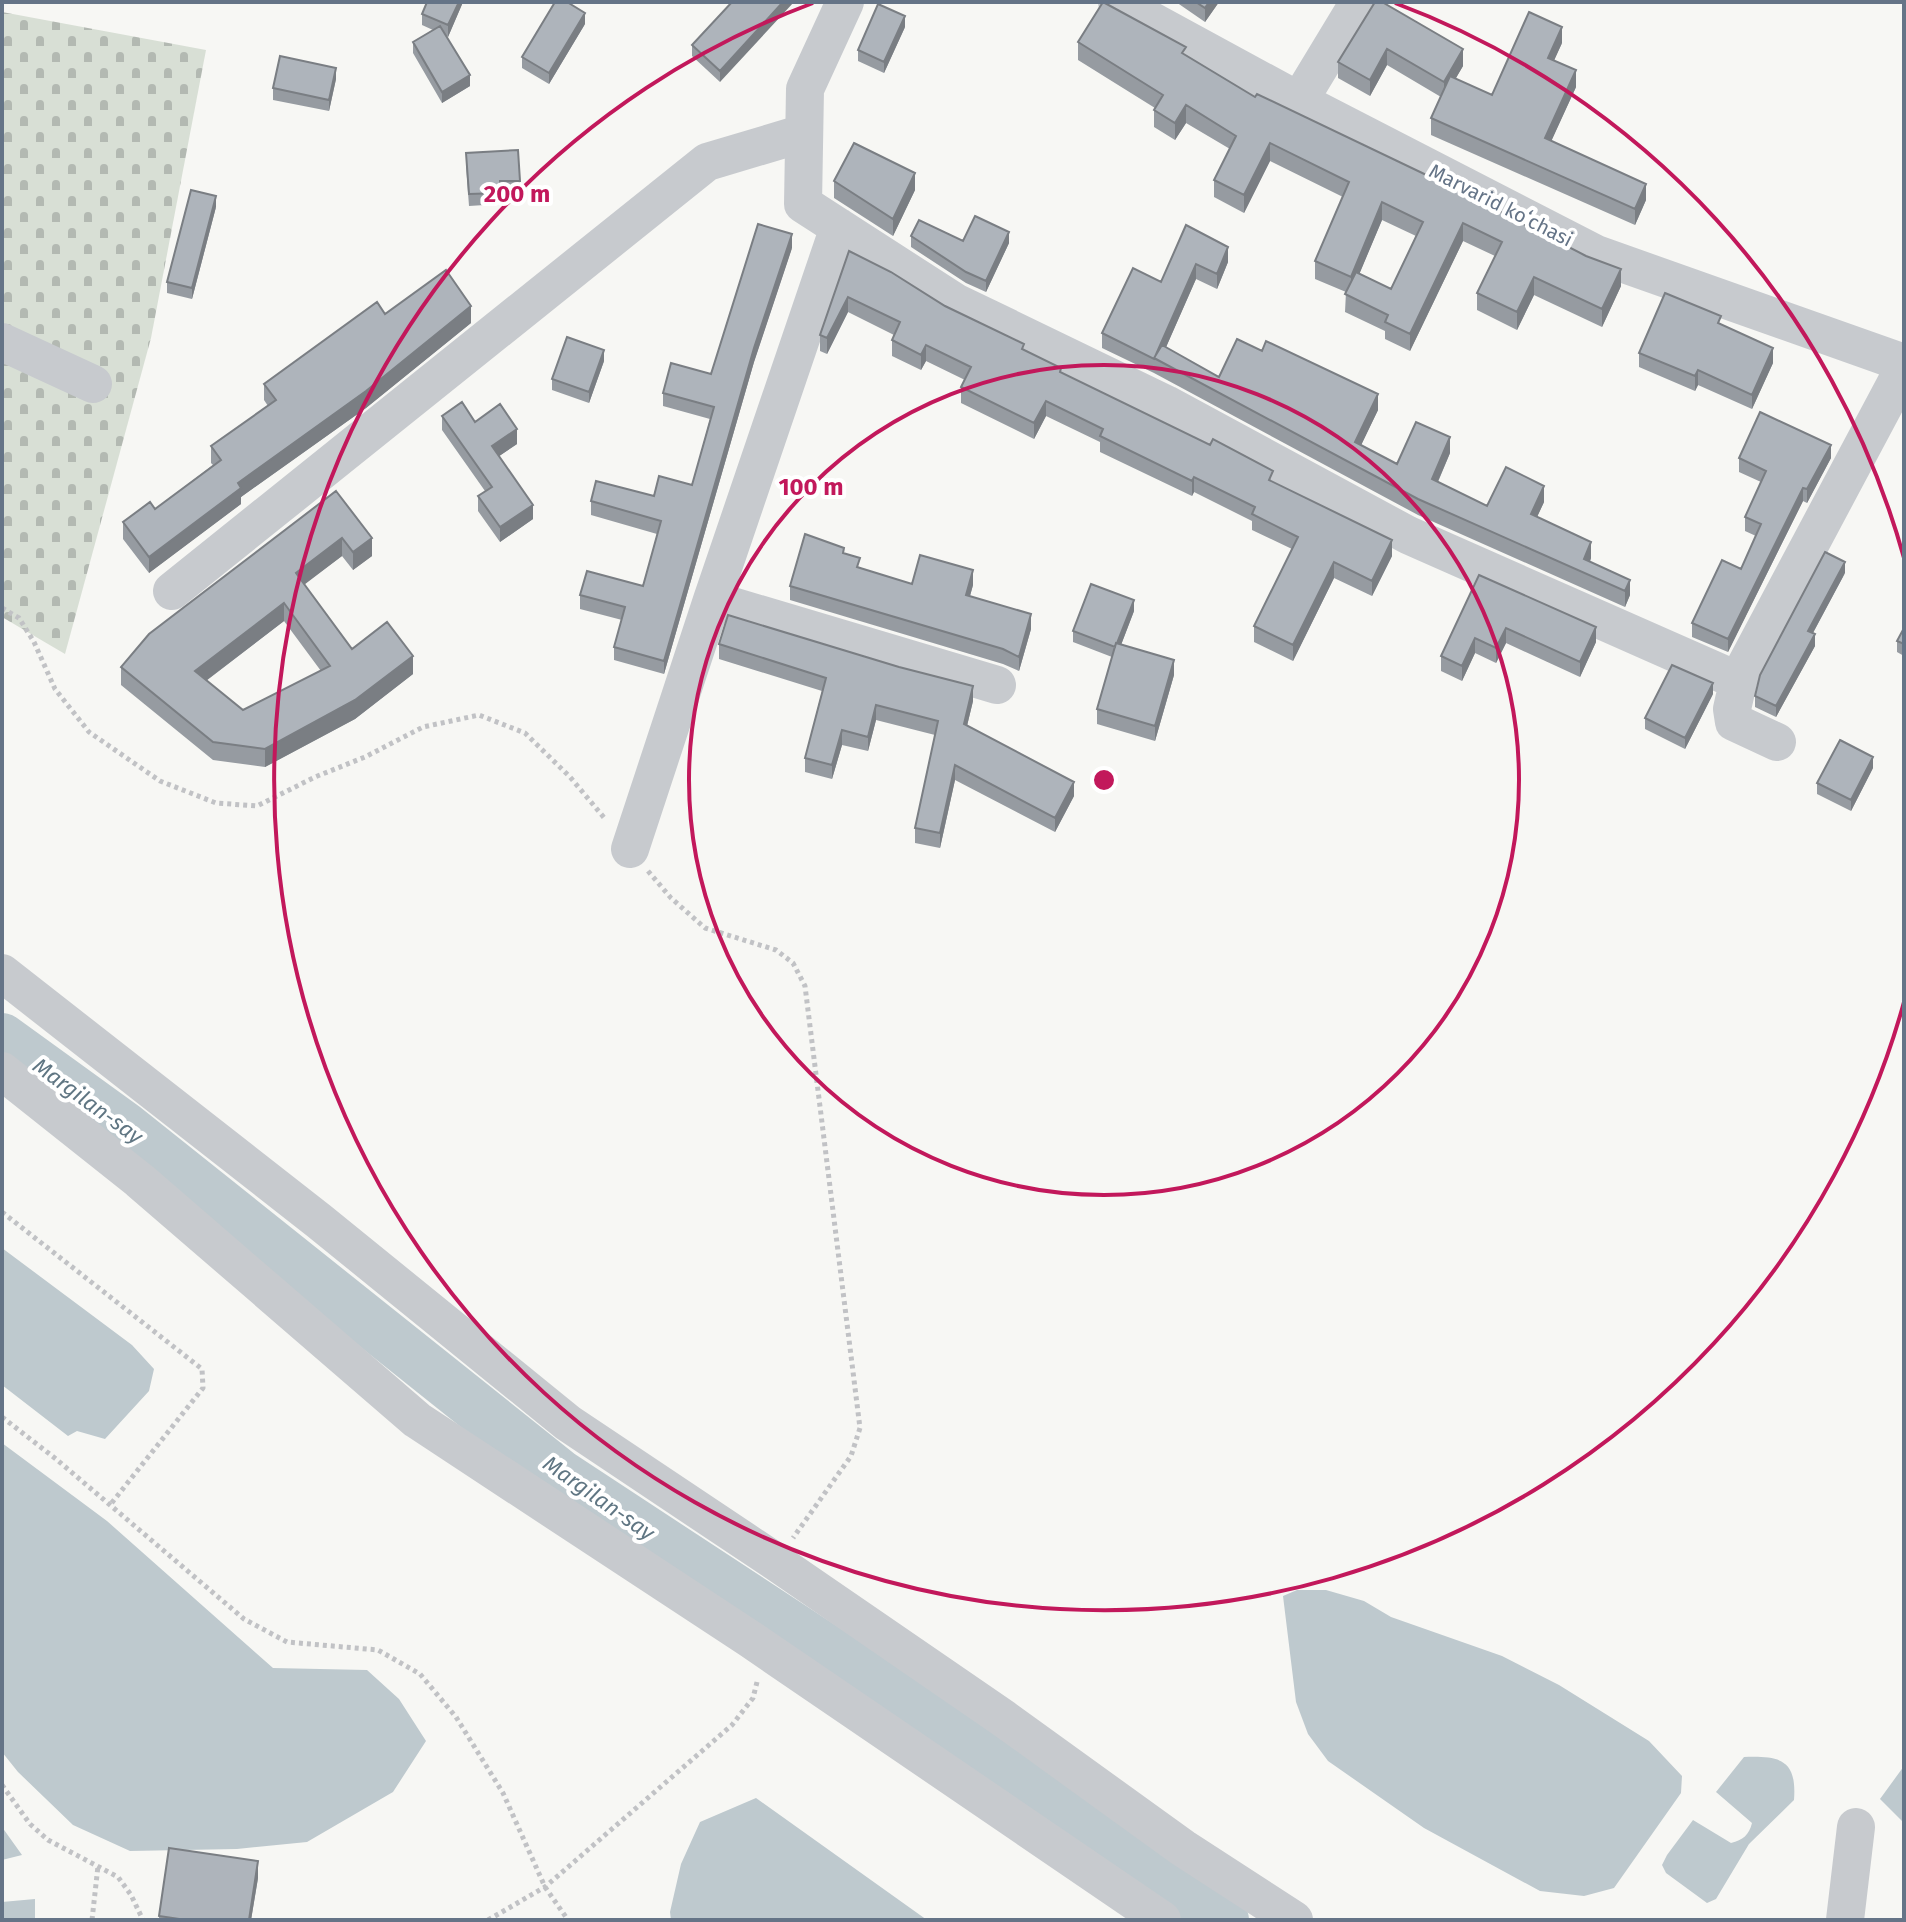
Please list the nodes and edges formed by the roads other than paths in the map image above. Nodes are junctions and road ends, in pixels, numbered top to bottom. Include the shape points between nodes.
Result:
1 (845, 2) edge
2 (1117, 2) edge
3 (1359, 2) edge
4 (1299, 101) junction
5 (804, 133) junction
6 (839, 227) junction
7 (2, 342) edge
8 (1904, 365) edge
9 (93, 384) dead end
10 (172, 591) dead end
11 (712, 600) junction
12 (1739, 678) junction
13 (997, 685) dead end
14 (1777, 742) dead end
15 (630, 849) road end
16 (2, 973) edge
17 (2, 1071) edge
18 (1856, 1827) dead end
19 (1162, 1920) edge
20 (1294, 1920) edge
21 (1845, 1920) edge

1 - 5 street via 805,89
2 - 4 street, Marvarid koʻchasi
3 - 4 street
4 - 8 street, Marvarid koʻchasi via 1596,254
5 - 6 street via 803,204
5 - 10 street via 707,162
6 - 11 street
6 - 12 street via 955,302 1166,404 1408,535
7 - 9 street
8 - 12 street
11 - 13 street
11 - 15 street
12 - 14 street via 1734,722
16 - 20 street via 568,1423
17 - 19 street via 139,1180 417,1420
18 - 21 street

